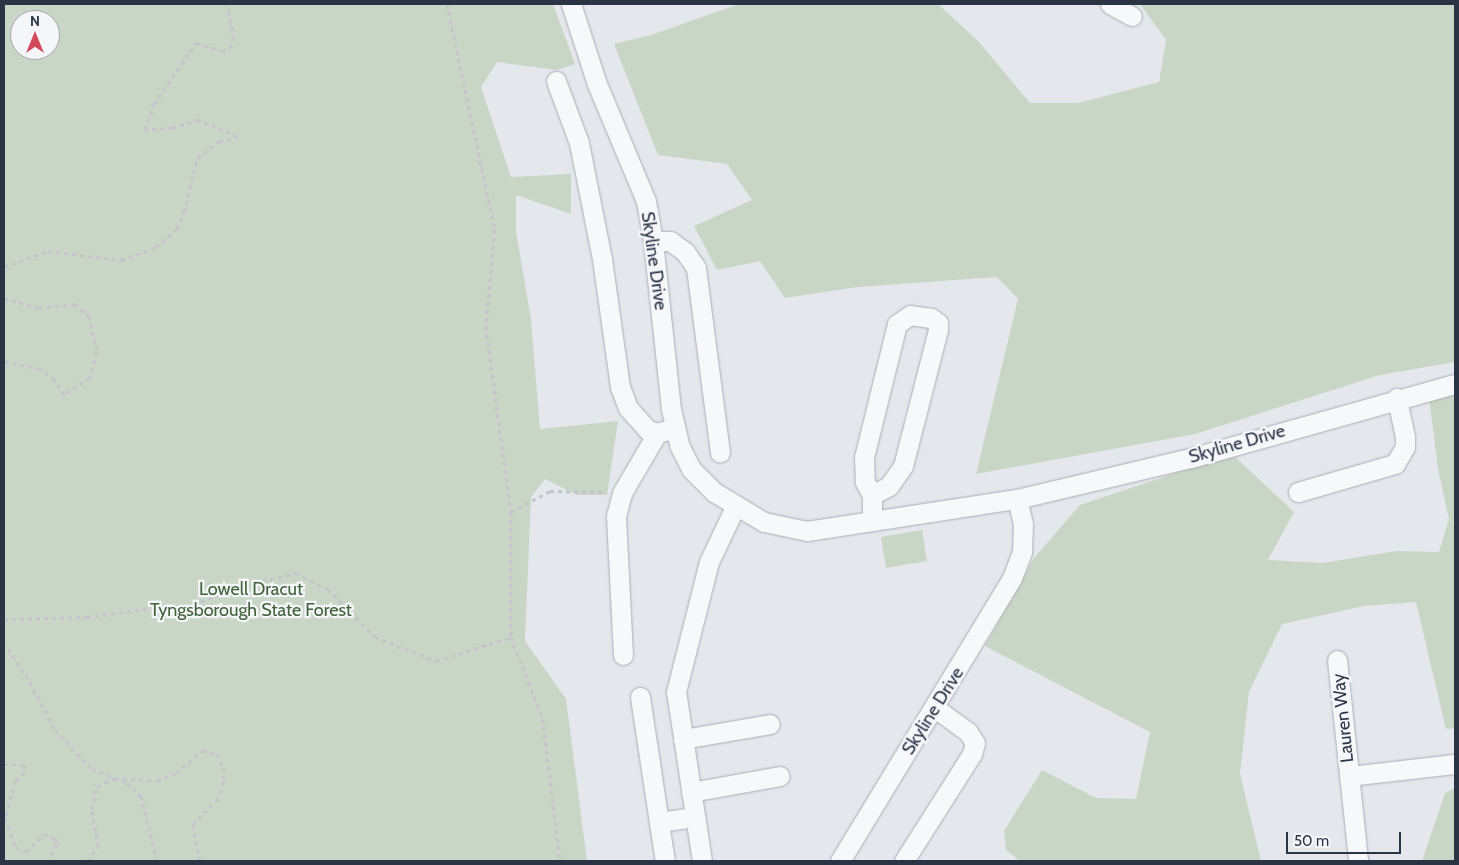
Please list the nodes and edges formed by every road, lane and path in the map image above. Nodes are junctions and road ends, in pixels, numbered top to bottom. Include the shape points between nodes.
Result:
1 (224, 4) edge
2 (447, 4) edge
3 (571, 4) edge
4 (1110, 4) edge
5 (1132, 16) dead end
6 (556, 82) dead end
7 (653, 241) junction
8 (4, 267) edge
9 (4, 298) edge
10 (4, 362) edge
11 (1455, 384) edge
12 (1397, 398) junction
13 (666, 430) junction
14 (720, 452) dead end
15 (1298, 492) dead end
16 (622, 493) junction
17 (872, 495) junction
18 (1017, 499) junction
19 (735, 507) junction
20 (511, 512) junction
21 (872, 520) junction
22 (4, 619) edge
23 (511, 637) junction
24 (4, 642) edge
25 (623, 655) dead end
26 (1337, 660) dead end
27 (640, 697) dead end
28 (935, 708) junction
29 (770, 724) dead end
30 (683, 739) junction
31 (1455, 764) edge
32 (4, 765) edge
33 (780, 776) dead end
34 (1349, 776) junction
35 (115, 778) junction
36 (691, 792) junction
37 (695, 817) junction
38 (659, 822) junction
39 (48, 861) edge
40 (87, 861) edge
41 (157, 861) edge
42 (200, 861) edge
43 (560, 861) edge
44 (665, 861) edge
45 (702, 861) edge
46 (840, 861) edge
47 (904, 861) edge
48 (1358, 861) edge

1 - 8 path via 229,12 233,39 230,48 222,51 196,43 154,104 145,130 172,128 199,120 237,137 219,142 198,158 177,229 156,247 121,260 48,251
2 - 20 path via 496,230 486,327
3 - 7 street, Skyline Drive via 598,84 646,201
4 - 5 street
6 - 13 street via 578,143 602,259 620,387 638,422
7 - 13 street, Skyline Drive
7 - 14 street via 670,241 685,252 696,268
9 - 10 path via 39,308 75,304 89,316 97,352 90,378 64,395 54,380 40,369
11 - 12 street, Skyline Drive
12 - 15 street via 1406,437 1396,464
12 - 18 street, Skyline Drive via 1192,458
13 - 16 street
13 - 19 street, Skyline Drive via 691,469
16 - 20 path via 550,491
16 - 25 street via 616,516 616,536
17 - 17 street via 865,482 864,457 897,324 910,315 931,318 938,323 938,330 904,466 889,486
17 - 21 street
18 - 21 street, Skyline Drive
18 - 28 street, Skyline Drive via 1023,524 1022,552 990,617
19 - 21 street, Skyline Drive via 764,522 807,531
19 - 30 street via 709,562 676,692
20 - 23 path
22 - 23 path via 87,617 150,608 178,610 239,587 296,573 328,589 375,637 436,661
23 - 43 path via 543,719
24 - 35 path via 55,730 92,769
26 - 34 street, Lauren Way
27 - 38 street
28 - 46 street, Skyline Drive
28 - 47 street via 968,732 975,743 972,754
29 - 30 street
30 - 36 street
31 - 34 street, Lauren Way
32 - 39 path via 26,765 26,773 16,781 5,818 16,846 26,852 44,834 56,839 57,845
33 - 36 street
34 - 48 street, Lauren Way
35 - 40 path via 97,787 90,809 98,847
35 - 41 path via 127,783 141,796
35 - 42 path via 157,781 176,773 203,750 217,754 224,768 224,782 218,799 193,826
36 - 37 street
37 - 38 street
37 - 45 street
38 - 44 street

